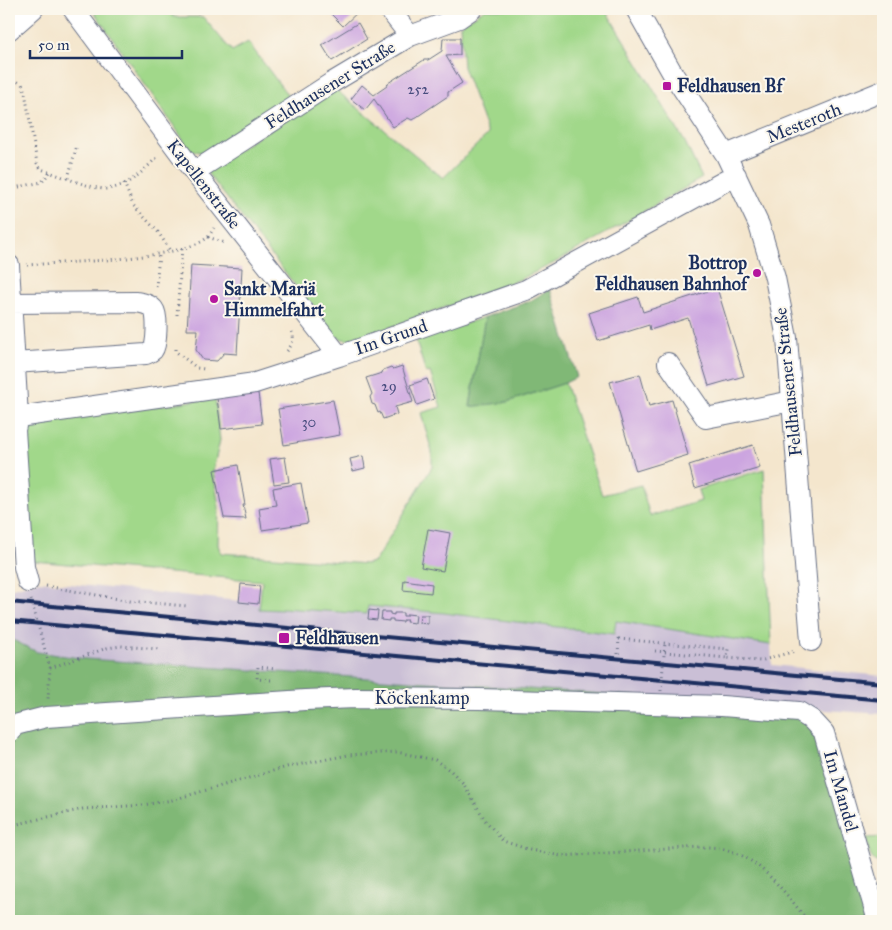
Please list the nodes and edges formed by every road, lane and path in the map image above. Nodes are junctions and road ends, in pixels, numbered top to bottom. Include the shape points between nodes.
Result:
1 (33, 9) edge
2 (73, 9) edge
3 (389, 9) edge
4 (472, 9) edge
5 (636, 9) edge
6 (9, 30) edge
7 (410, 36) junction
8 (9, 77) edge
9 (883, 91) edge
10 (77, 145) dead end
11 (178, 151) junction
12 (726, 155) junction
13 (50, 172) junction
14 (194, 172) junction
15 (736, 175) junction
16 (68, 178) junction
17 (124, 184) junction
18 (9, 189) edge
19 (224, 211) junction
20 (182, 248) junction
21 (171, 252) junction
22 (159, 255) junction
23 (9, 266) edge
24 (10, 303) junction
25 (153, 308) junction
26 (177, 320) dead end
27 (289, 326) dead end
28 (175, 344) dead end
29 (284, 355) dead end
30 (338, 356) junction
31 (14, 363) junction
32 (668, 363) dead end
33 (210, 369) dead end
34 (792, 401) junction
35 (18, 417) junction
36 (28, 582) junction
37 (187, 606) dead end
38 (811, 641) joint
39 (665, 643) junction
40 (159, 649) dead end
41 (655, 651) dead end
42 (618, 654) dead end
43 (727, 658) junction
44 (50, 668) junction
45 (276, 669) dead end
46 (264, 680) dead end
47 (661, 691) dead end
48 (798, 712) joint
49 (46, 717) junction
50 (11, 726) edge
51 (9, 826) edge
52 (875, 881) edge
53 (808, 921) edge
54 (878, 921) edge

1 - 6 street
2 - 11 street, Kapellenstraße
3 - 7 street
4 - 7 street, Feldhausener Straße via 459,18
5 - 12 street, Feldhausener Straße via 673,74
7 - 14 street, Feldhausener Straße
8 - 13 path via 22,84 25,92 36,163
9 - 12 street, Mesteroth
10 - 16 path
11 - 14 street, Kapellenstraße
11 - 17 path via 155,159
12 - 15 street, Feldhausener Straße
13 - 16 path
13 - 18 path via 42,182
14 - 19 street, Kapellenstraße
15 - 30 street, Im Grund via 526,290
15 - 34 street, Feldhausener Straße via 759,225 775,278 787,338
16 - 17 path via 106,189
17 - 21 path via 133,205
19 - 20 path via 208,237
19 - 30 street, Kapellenstraße
20 - 21 path
20 - 26 path
21 - 22 path
22 - 23 path
22 - 25 path
23 - 24 street
24 - 25 street via 142,302
24 - 31 street
25 - 31 street via 156,315 155,346 146,354
27 - 29 path via 294,337
28 - 33 path via 175,351 197,368
30 - 35 street, Im Grund via 256,383
31 - 35 street
32 - 34 street via 706,418
34 - 38 street, Feldhausener Straße
35 - 36 street via 16,447 24,567
36 - 37 path via 130,601
36 - 44 path
38 - 43 path via 793,652 760,661
39 - 42 path via 619,639
39 - 43 path via 728,649
39 - 47 path, bridge
40 - 44 path via 107,648
41 - 43 path
44 - 49 path
45 - 46 path via 258,667 257,679
48 - 49 street, Köckenkamp via 630,703 365,698
48 - 52 street, Im Mandel via 812,720 824,733
49 - 50 street, Köckenkamp
51 - 53 path via 83,809 172,800 287,768 348,755 397,752 435,760 451,771 503,841 561,856 722,848 745,856 766,873
52 - 54 street, Im Mandel

